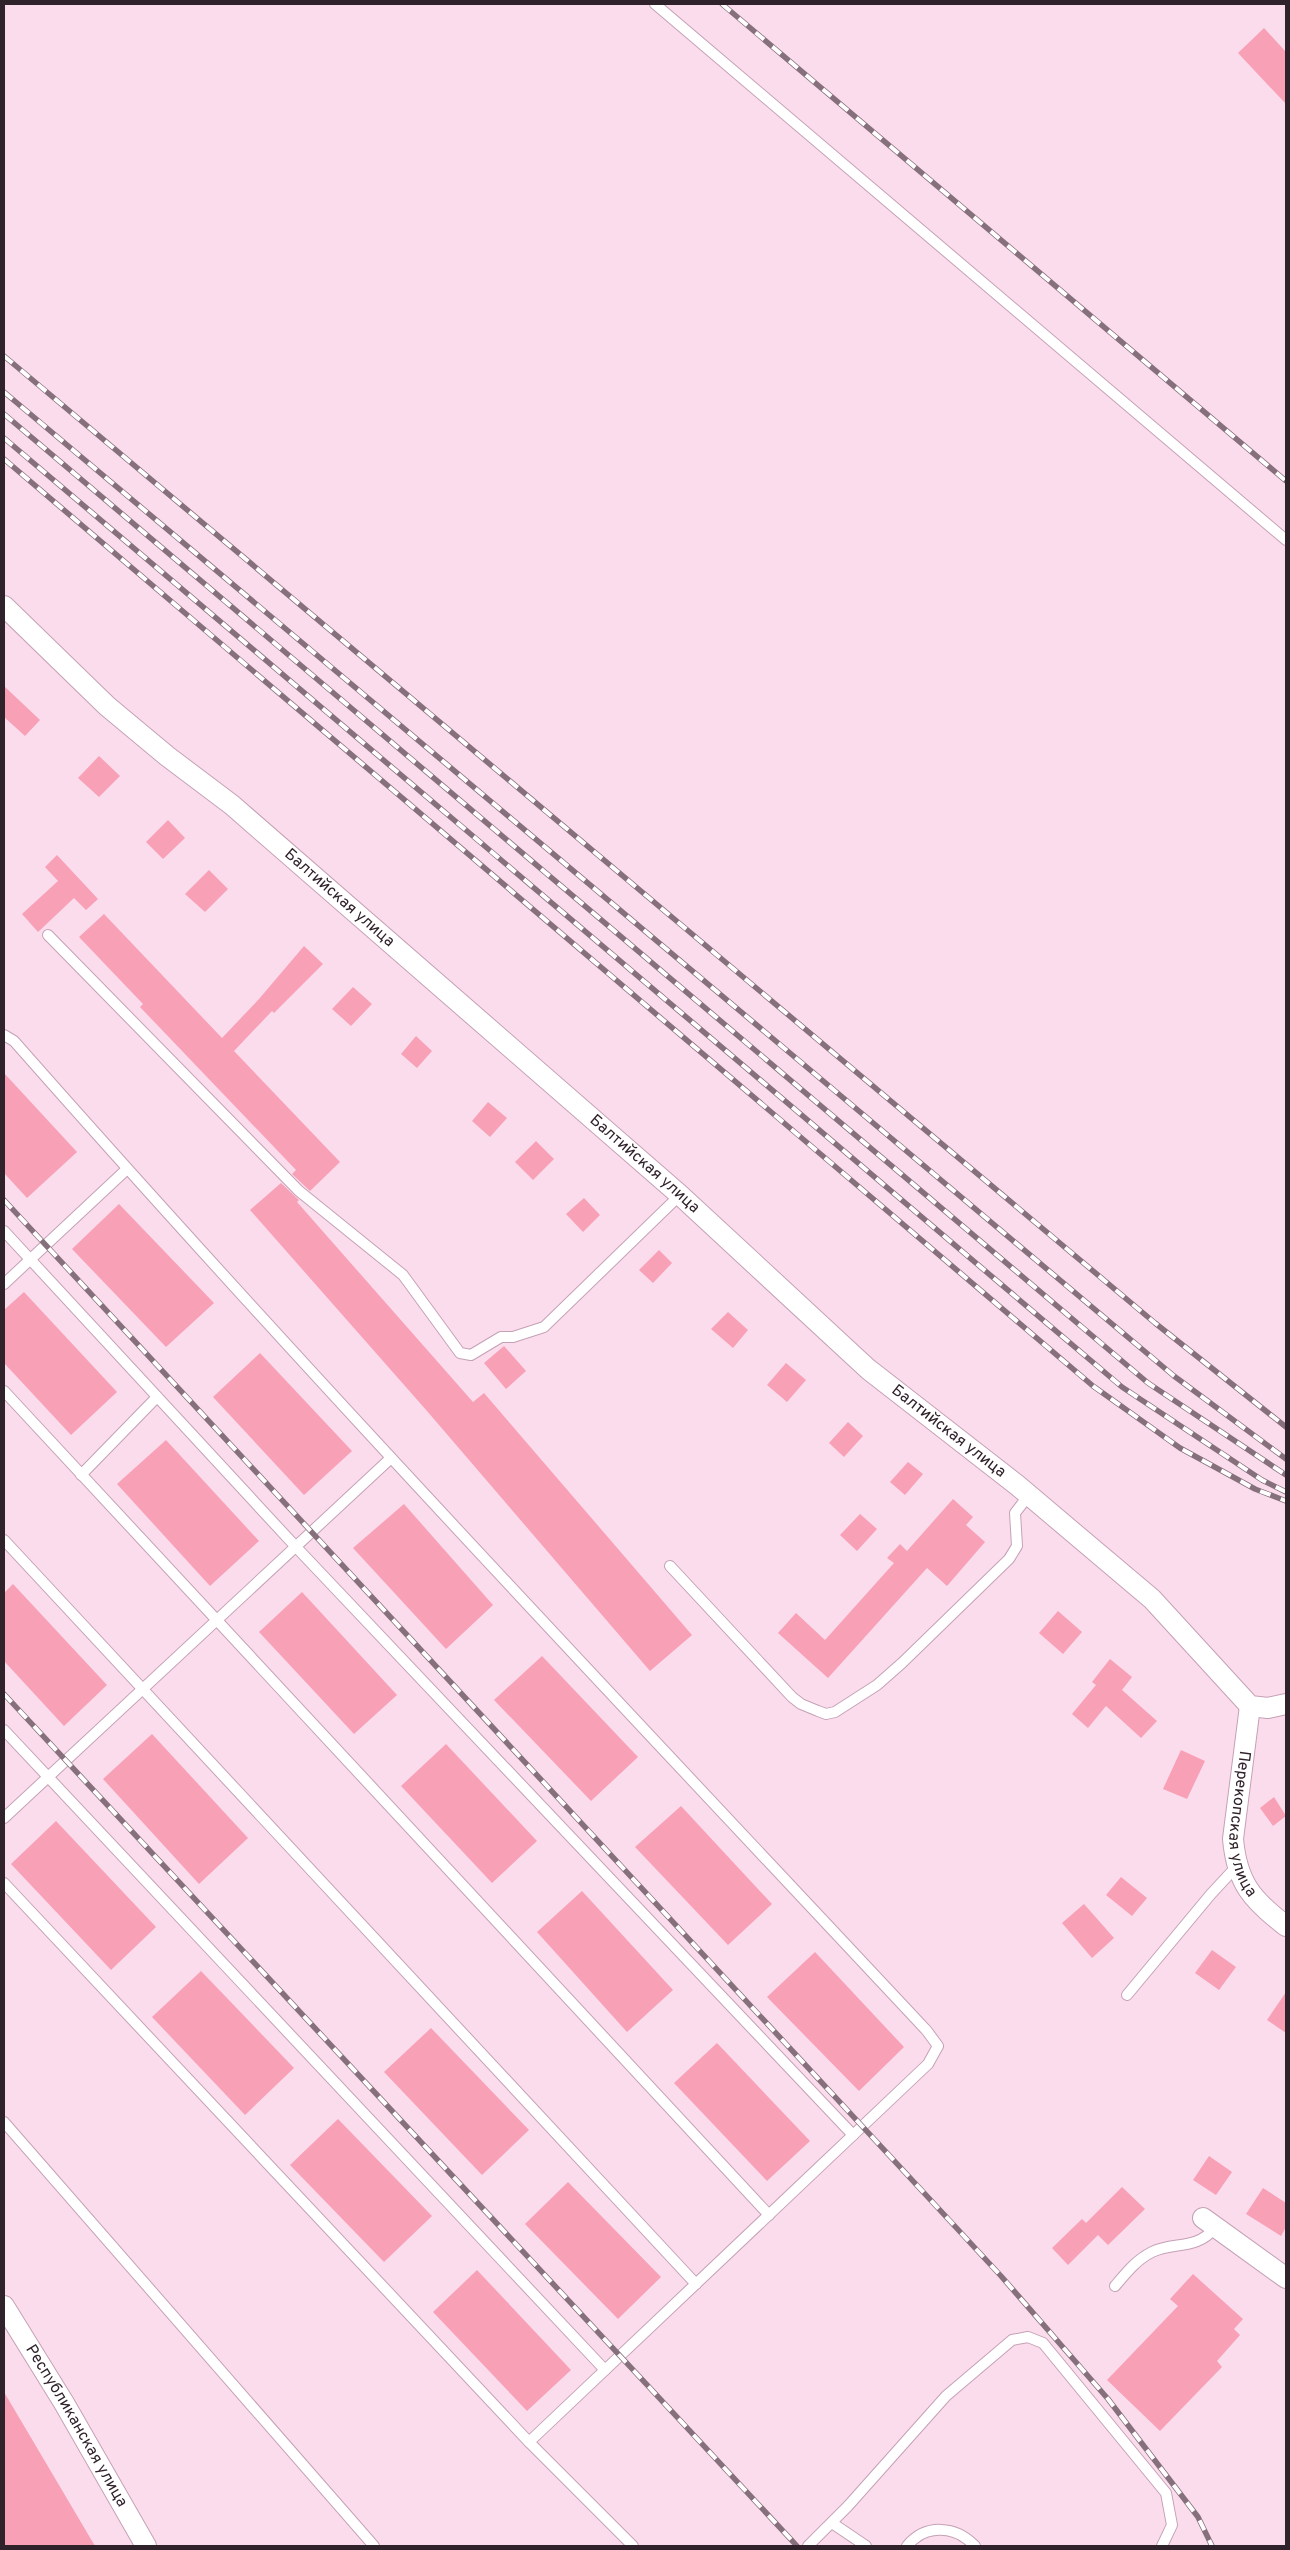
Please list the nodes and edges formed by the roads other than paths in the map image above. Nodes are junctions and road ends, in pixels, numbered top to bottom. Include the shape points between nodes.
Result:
1 (655, 4) edge
2 (1286, 540) edge
3 (6, 612) edge
4 (48, 935) dead end
5 (4, 1035) edge
6 (127, 1169) junction
7 (680, 1195) junction
8 (4, 1231) edge
9 (30, 1260) junction
10 (4, 1284) edge
11 (4, 1391) edge
12 (157, 1398) junction
13 (391, 1458) junction
14 (81, 1475) junction
15 (1029, 1495) junction
16 (4, 1540) edge
17 (296, 1547) junction
18 (670, 1566) dead end
19 (216, 1621) junction
20 (143, 1689) junction
21 (1286, 1704) edge
22 (1250, 1706) junction
23 (4, 1730) edge
24 (48, 1777) junction
25 (4, 1818) edge
26 (1237, 1866) junction
27 (4, 1883) edge
28 (1286, 1926) edge
29 (1127, 1995) dead end
30 (4, 2122) edge
31 (853, 2135) junction
32 (769, 2215) junction
33 (1209, 2223) joint
34 (1286, 2278) edge
35 (696, 2284) junction
36 (1115, 2286) dead end
37 (4, 2306) edge
38 (605, 2370) junction
39 (529, 2442) junction
40 (832, 2524) junction
41 (146, 2546) edge
42 (374, 2546) edge
43 (633, 2546) edge
44 (808, 2546) edge
45 (866, 2546) edge
46 (907, 2546) edge
47 (975, 2546) edge
48 (1162, 2546) edge

1 - 2 lane
3 - 7 street, Балтийская улица via 107,706 232,805
4 - 7 lane via 299,1191 404,1275 460,1353 471,1355 501,1337 513,1337 544,1327
5 - 6 lane via 14,1041
6 - 9 lane
6 - 13 lane
7 - 15 street, Балтийская улица via 868,1369
8 - 9 lane
9 - 10 lane
9 - 12 lane
11 - 14 lane
12 - 14 lane
12 - 17 lane
13 - 17 lane
13 - 31 lane via 921,2024 938,2046 928,2064
14 - 19 lane
15 - 18 lane via 1015,1513 1016,1546 998,1572 902,1664 835,1712 826,1714 792,1697
15 - 22 street, Балтийская улица via 1152,1599
16 - 20 lane
17 - 19 lane
17 - 31 lane
19 - 20 lane
19 - 32 lane
20 - 24 lane
20 - 35 lane
21 - 22 street via 1268,1708
22 - 26 street, Перекопская улица via 1233,1839
23 - 24 lane
24 - 25 lane
24 - 38 lane
26 - 28 street, Перекопская улица via 1250,1894
26 - 29 lane
27 - 39 lane
30 - 42 lane
31 - 32 lane
32 - 35 lane
33 - 34 street
33 - 36 lane via 1194,2244 1154,2251 1137,2261
35 - 38 lane
37 - 41 street, Республиканская улица
38 - 39 lane
39 - 43 lane
40 - 44 lane
40 - 45 lane
40 - 48 lane via 946,2396 1012,2340 1028,2338 1043,2343 1166,2493 1172,2525
46 - 47 lane via 928,2531 947,2530 965,2535

